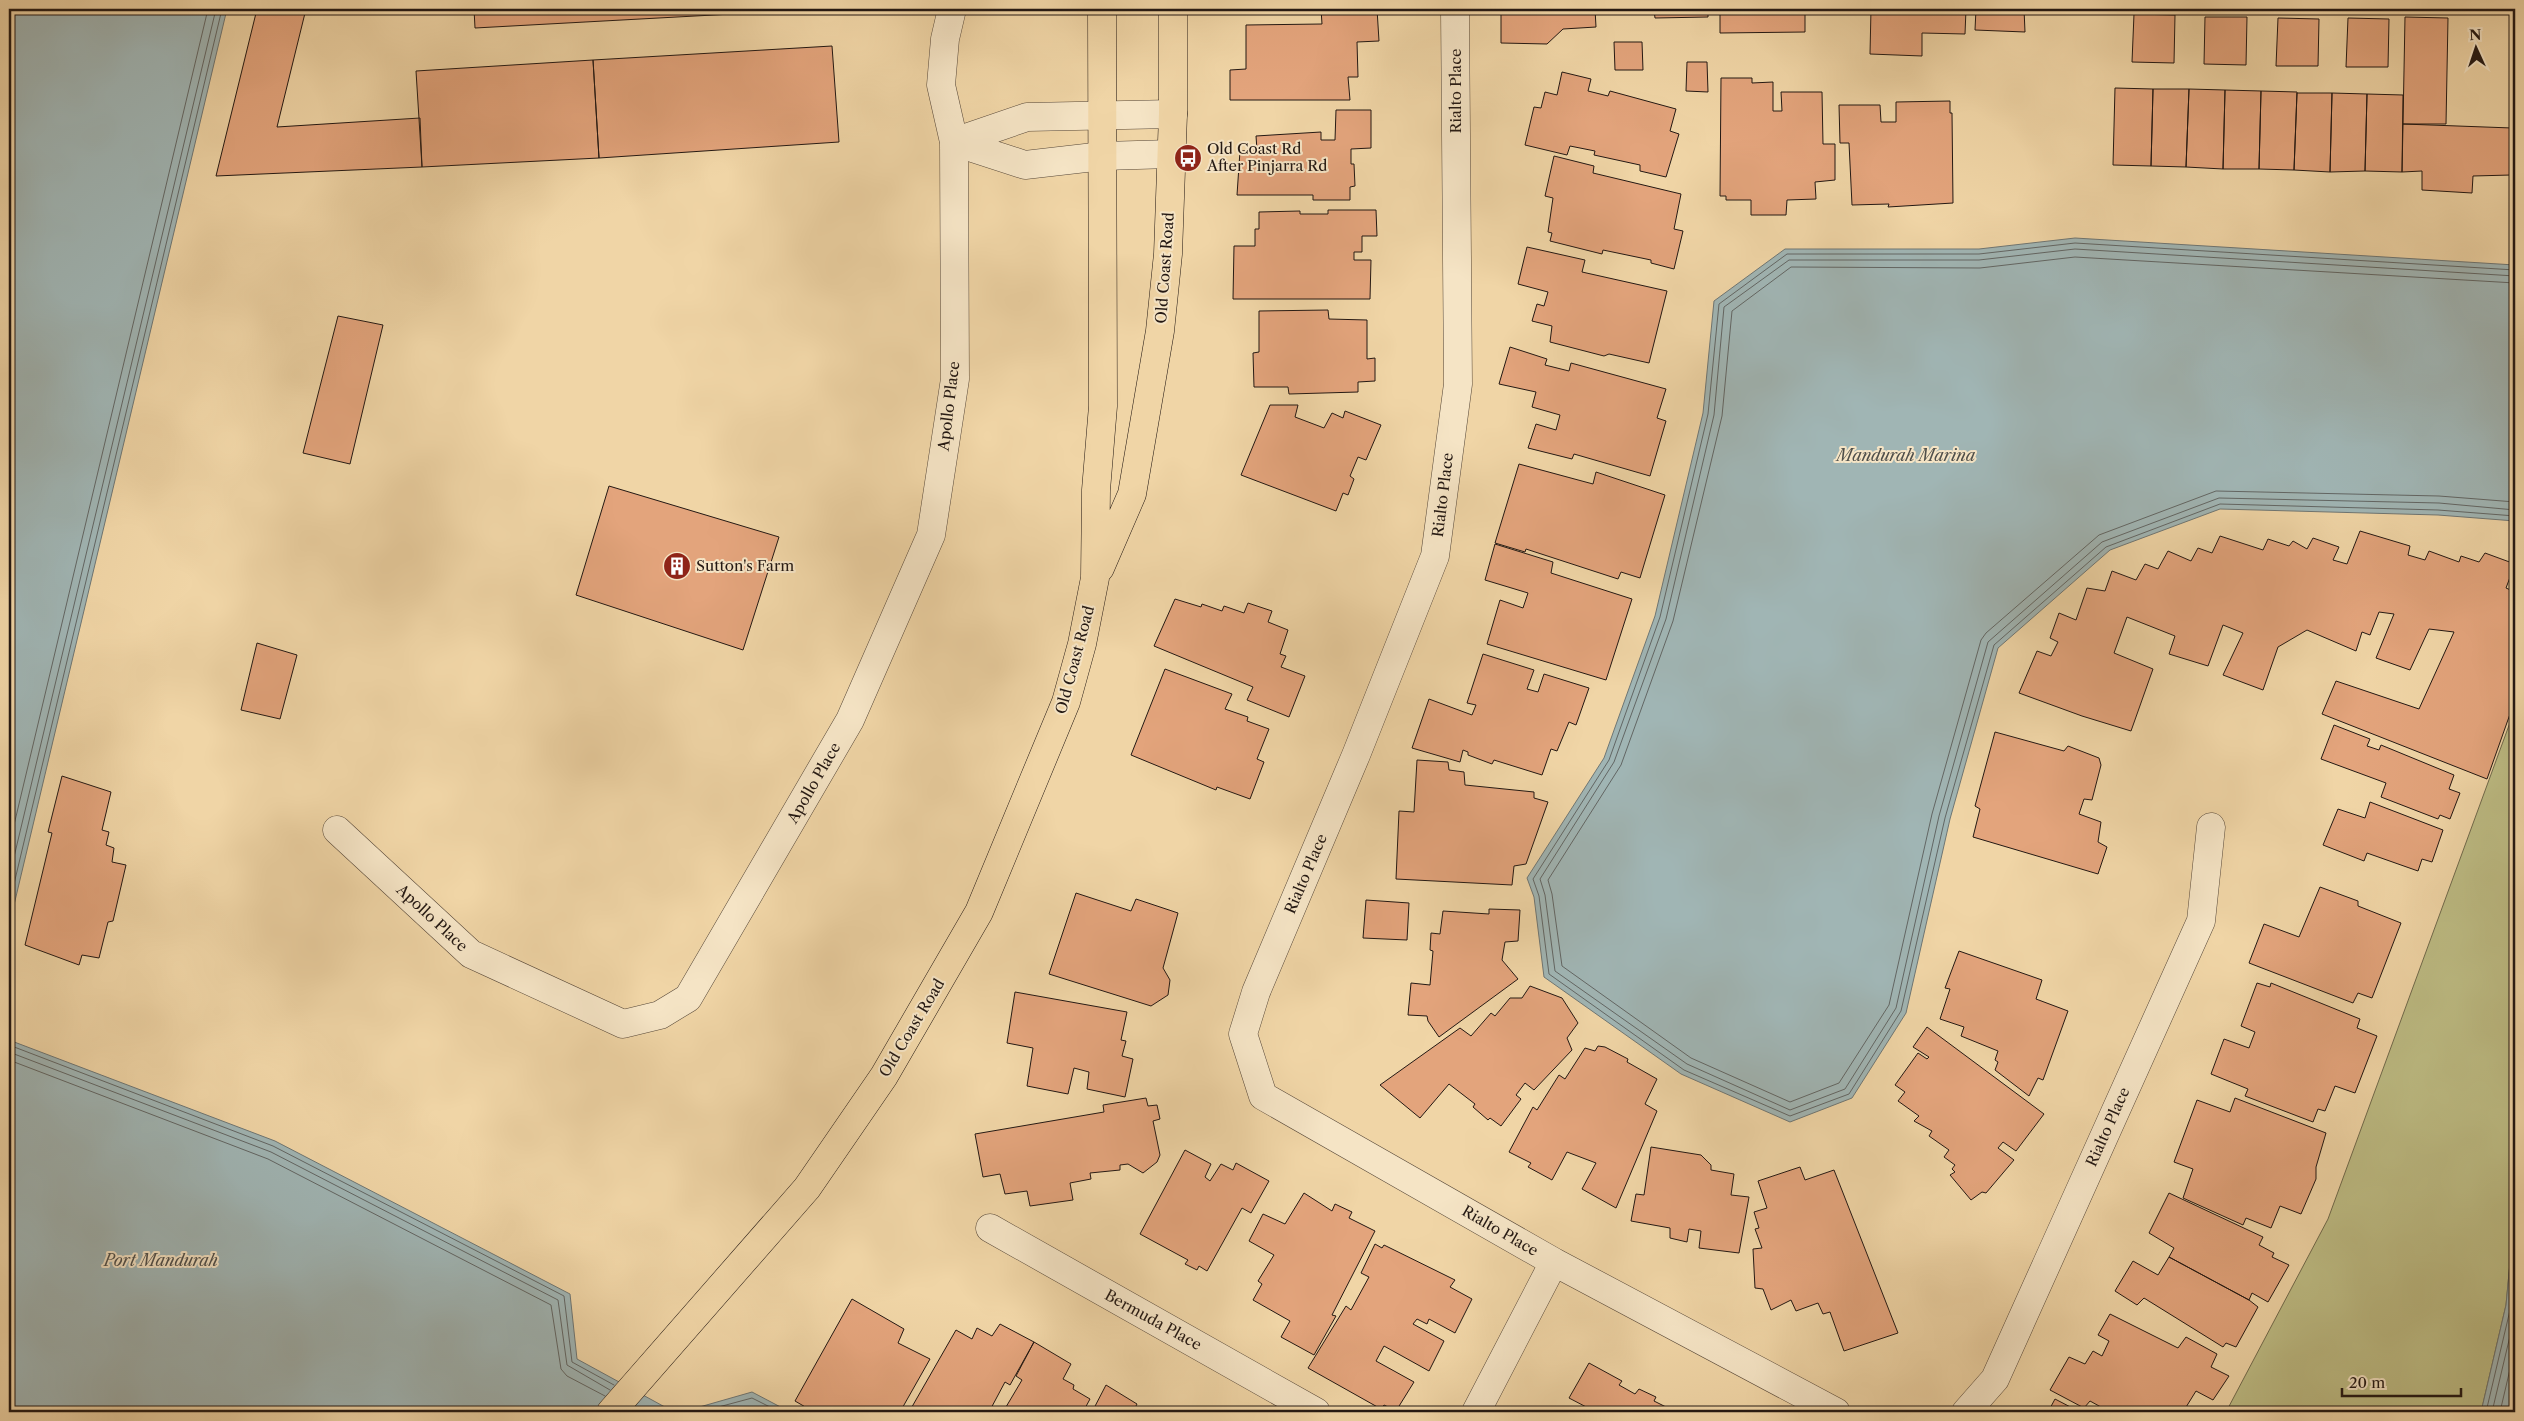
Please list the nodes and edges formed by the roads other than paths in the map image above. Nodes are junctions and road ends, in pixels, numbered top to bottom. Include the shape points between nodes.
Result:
1 (952, 9) edge
2 (1102, 9) edge
3 (1172, 9) edge
4 (1455, 9) edge
5 (1173, 114) junction
6 (1102, 115) junction
7 (954, 142) junction
8 (1171, 154) junction
9 (1103, 156) junction
10 (1095, 578) junction
11 (2210, 827) dead end
12 (337, 830) dead end
13 (990, 1228) dead end
14 (1554, 1262) junction
15 (611, 1412) edge
16 (1316, 1412) edge
17 (1476, 1412) edge
18 (1836, 1412) edge
19 (1966, 1412) edge

1 - 7 street, Apollo Place via 945,39 941,85
2 - 6 main road, Old Coast Road
3 - 5 main road, Old Coast Road
4 - 14 street, Rialto Place via 1458,384 1435,556 1256,992 1243,1034 1263,1096
5 - 6 street
5 - 8 main road, Old Coast Road
6 - 7 street via 1027,117
6 - 9 main road, Old Coast Road
7 - 9 street via 1025,164
7 - 12 street, Apollo Place via 955,379 931,534 850,720 688,998 660,1015 623,1024 471,954
8 - 9 street
8 - 10 main road, Old Coast Road via 1168,254 1160,331 1132,494
9 - 10 main road, Old Coast Road via 1103,406 1096,490
10 - 15 main road, Old Coast Road via 1066,702 979,912 884,1076 807,1188
11 - 19 street, Rialto Place via 2201,921 1995,1379
13 - 16 street, Bermuda Place
14 - 17 street
14 - 18 street, Rialto Place

